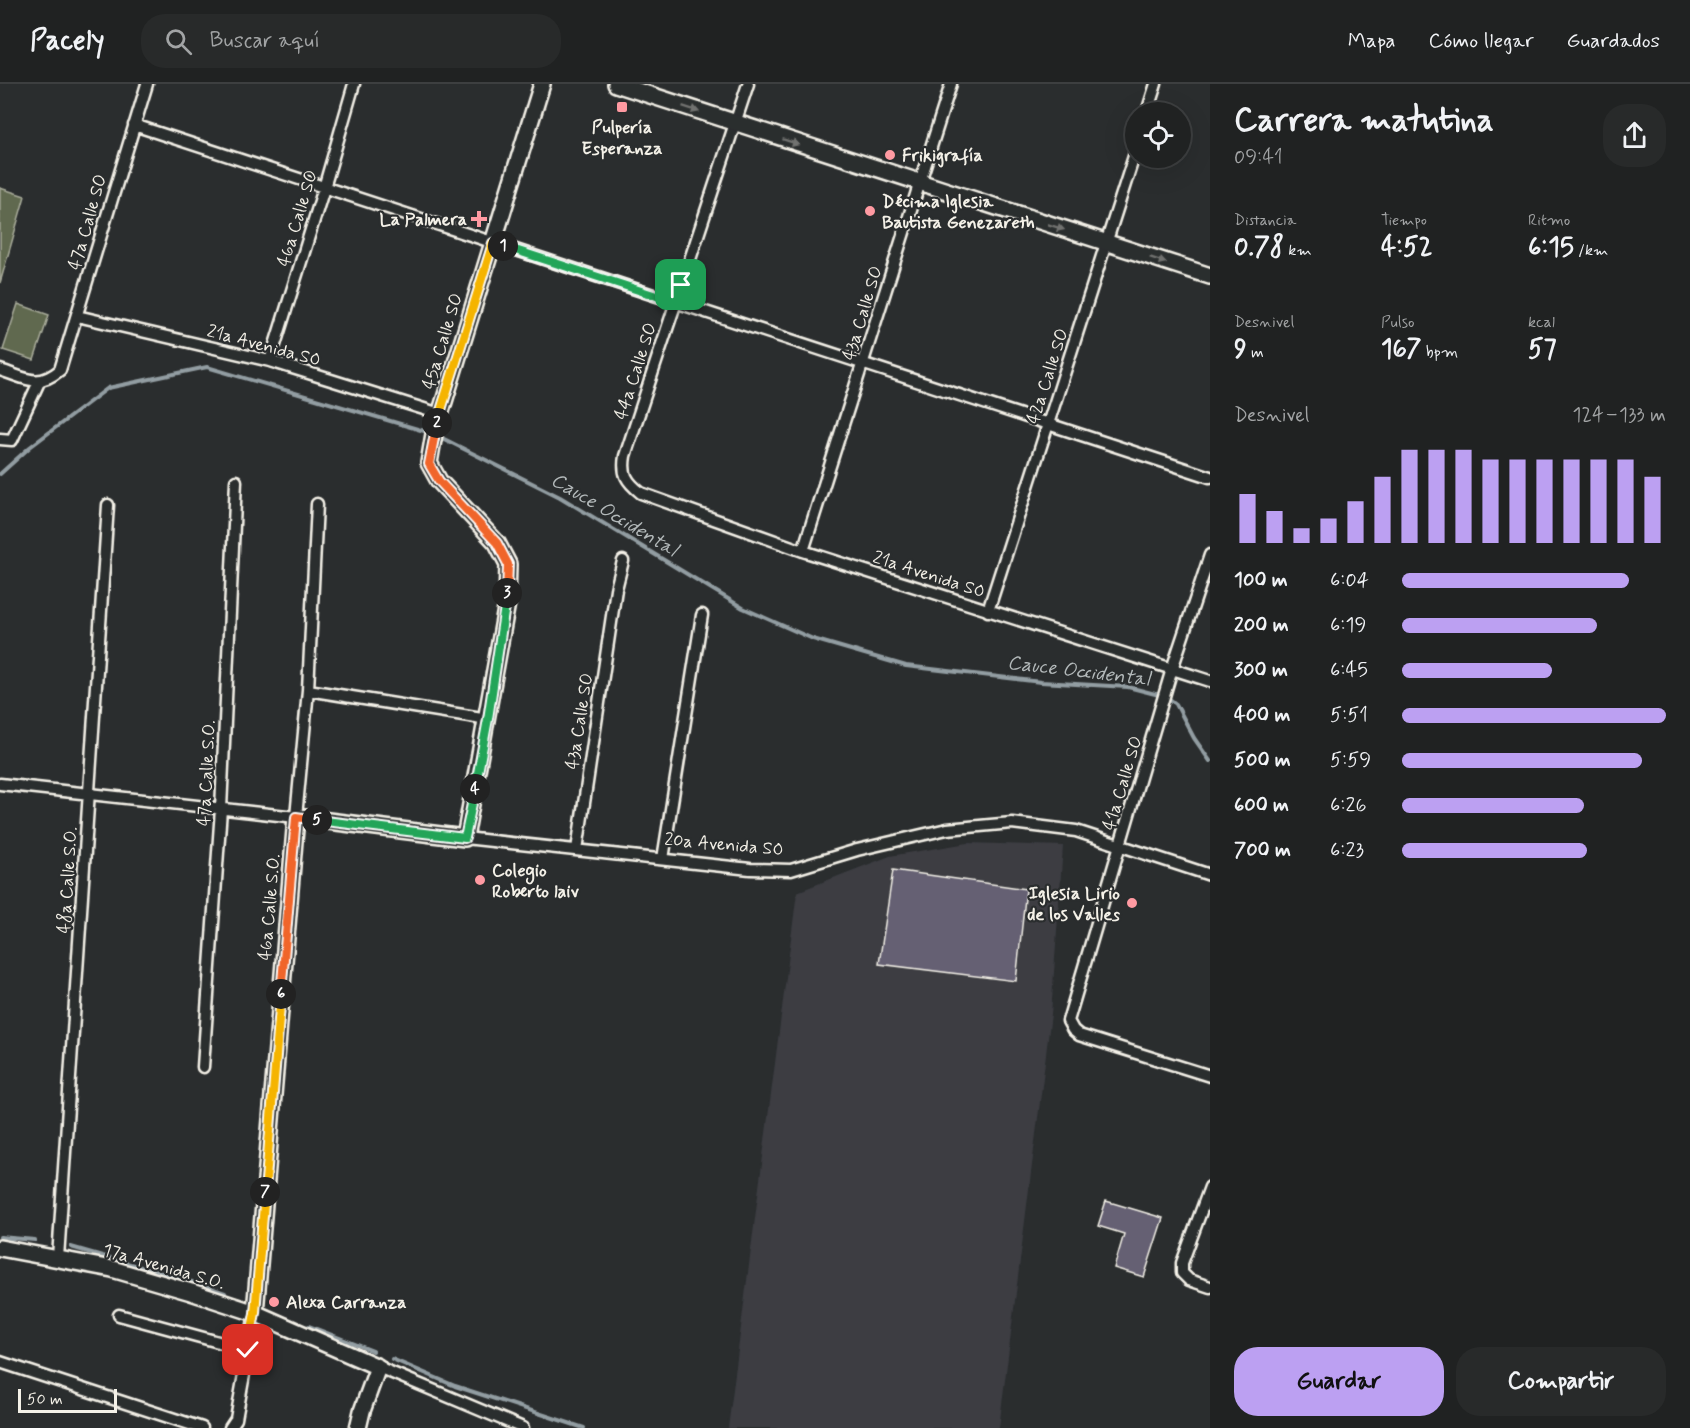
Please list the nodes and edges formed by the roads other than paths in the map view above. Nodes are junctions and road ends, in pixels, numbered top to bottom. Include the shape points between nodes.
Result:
1 (147, 84) edge
2 (354, 84) edge
3 (542, 84) edge
4 (615, 84) edge
5 (748, 84) edge
6 (951, 84) edge
7 (1156, 84) edge
8 (1150, 102) edge
9 (735, 124) junction
10 (134, 125) junction
11 (1130, 168) edge
12 (920, 184) junction
13 (324, 188) junction
14 (493, 243) junction
15 (1106, 243) junction
16 (1210, 276) edge
17 (675, 302) junction
18 (77, 316) junction
19 (270, 361) junction
20 (864, 364) junction
21 (0, 370) edge
22 (39, 382) junction
23 (440, 414) junction
24 (1049, 424) junction
25 (0, 439) edge
26 (1210, 477) edge
27 (236, 481) dead end
28 (641, 493) joint
29 (108, 504) dead end
30 (317, 504) dead end
31 (803, 551) junction
32 (1210, 555) edge
33 (623, 561) dead end
34 (988, 611) junction
35 (702, 615) dead end
36 (1172, 669) junction
37 (1210, 681) edge
38 (308, 690) junction
39 (488, 719) junction
40 (0, 784) edge
41 (90, 794) junction
42 (221, 809) junction
43 (296, 817) junction
44 (465, 838) junction
45 (1120, 846) junction
46 (577, 850) junction
47 (663, 859) junction
48 (1210, 875) edge
49 (204, 1067) dead end
50 (1210, 1076) edge
51 (1210, 1187) edge
52 (0, 1248) edge
53 (58, 1258) junction
54 (1210, 1287) edge
55 (255, 1313) junction
56 (119, 1315) dead end
57 (248, 1350) junction
58 (0, 1362) edge
59 (378, 1366) junction
60 (500, 1423) edge
61 (202, 1428) edge
62 (230, 1428) edge
63 (358, 1428) edge
64 (523, 1428) edge

1 - 10 street, 47a Calle SO
2 - 13 street, 46a Calle SO
3 - 14 street, 45a Calle SO
4 -> 9 street
5 - 9 street, 44a Calle SO
6 - 12 street, 43a Calle SO
7 - 8 street
9 -> 12 street
9 - 17 street, 44a Calle SO
10 - 13 street
10 - 18 street, 47a Calle SO
11 - 15 street, 42a Calle SO
12 -> 15 street
12 - 20 street, 43a Calle SO
13 - 14 street
13 - 19 street, 46a Calle SO
14 - 17 street
14 - 23 street, 45a Calle SO
15 -> 16 street
15 - 24 street, 42a Calle SO
17 - 20 street
17 - 28 street, 44a Calle SO via 622,470 628,483
18 - 19 street, 21a Avenida SO
18 - 22 street, 47a Calle SO via 60,370 47,381
19 - 23 street, 21a Avenida SO
20 - 24 street
20 - 31 street, 43a Calle SO
21 - 22 street
22 - 25 street via 12,440
23 - 39 street, 45a Calle SO via 429,464 439,481 497,543 508,564 507,603
24 - 26 street
24 - 34 street, 42a Calle SO
27 - 42 street, 47a Calle S.O.
28 - 31 street, 21a Avenida SO
29 - 41 street, 48a Calle S.O.
30 - 38 street, 46a Calle S.O.
31 - 34 street, 21a Avenida SO
32 - 36 street, 41a Calle SO
33 - 46 street, 43a Calle SO
34 - 36 street, 21a Avenida SO
35 - 47 street
36 - 37 street, 21a Avenida SO
36 - 45 street, 41a Calle SO
38 - 39 street
38 - 43 street, 46a Calle S.O.
39 - 44 street, 45a Calle SO
40 - 41 street
41 - 42 street
41 - 53 street, 48a Calle S.O.
42 - 43 street
42 - 49 street, 47a Calle S.O.
43 - 44 street, 20a Avenida SO
43 - 55 street, 46a Calle S.O.
44 - 46 street, 20a Avenida SO
45 - 47 street, 20a Avenida SO via 1076,831 1012,823 947,829 791,870
45 - 48 street, 20a Avenida SO
45 - 50 street, 41a Calle SO via 1068,1021 1079,1035
46 - 47 street, 20a Avenida SO
51 - 54 street via 1182,1263 1182,1273 1189,1281
52 - 53 street, 17a Avenida S.O.
53 - 55 street, 17a Avenida S.O. via 112,1269
55 - 57 street
55 - 59 street, 17a Avenida S.O.
56 - 57 street
57 - 62 street via 236,1419
58 - 61 street
59 - 60 street
59 - 63 street
60 - 64 street

